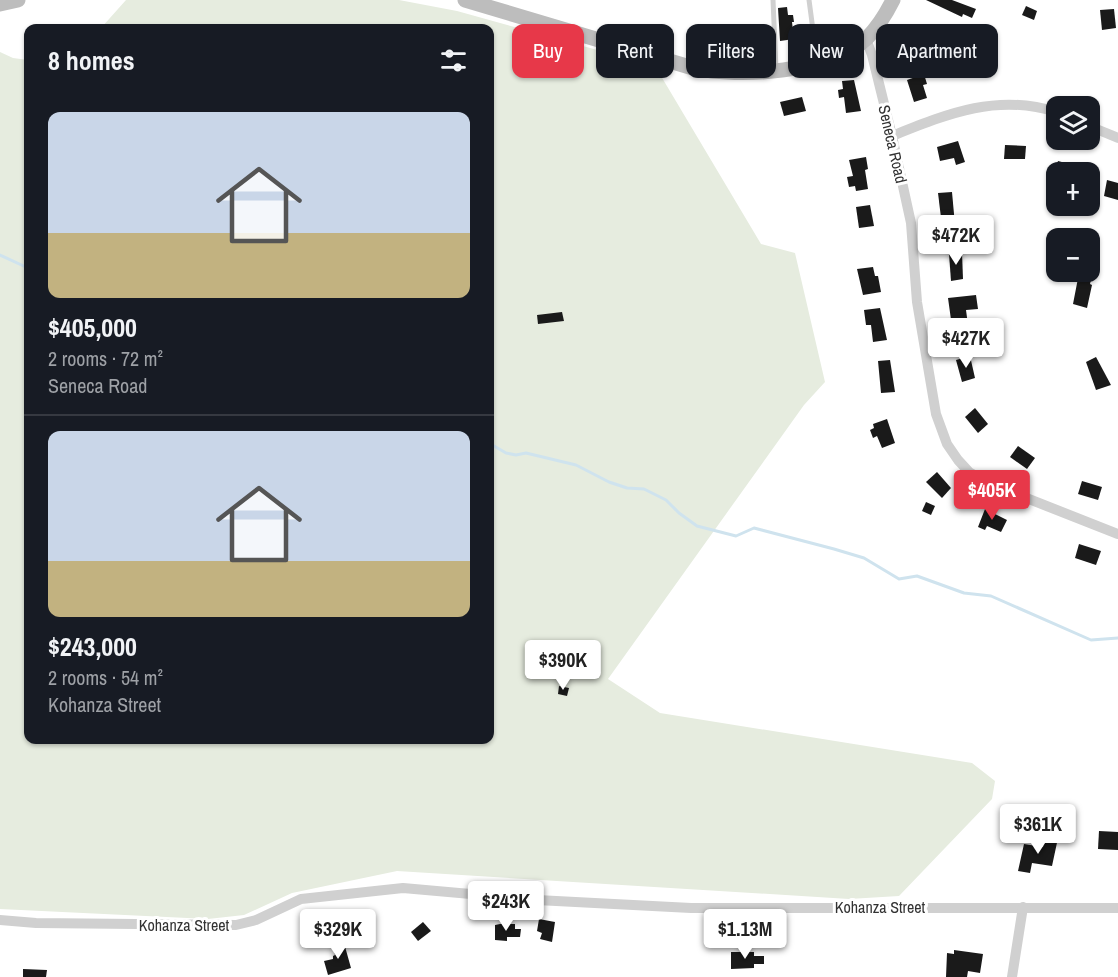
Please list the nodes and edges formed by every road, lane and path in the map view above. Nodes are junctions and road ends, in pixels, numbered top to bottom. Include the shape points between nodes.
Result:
1 (18, 0) edge
2 (465, 0) edge
3 (772, 0) edge
4 (809, 0) edge
5 (893, 0) edge
6 (0, 4) edge
7 (773, 24) edge
8 (812, 24) edge
9 (866, 39) joint
10 (686, 65) edge
11 (788, 68) edge
12 (776, 71) edge
13 (1046, 109) edge
14 (1100, 131) edge
15 (892, 136) junction
16 (1118, 138) edge
17 (1118, 534) edge
18 (1023, 907) junction
19 (1118, 908) edge
20 (0, 920) edge
21 (1012, 977) edge

1 - 6 main road
2 - 10 main road
3 - 7 lane
4 - 8 lane
5 - 9 main road
9 - 15 street, Seneca Road
11 - 12 main road
13 - 15 street via 994,104
14 - 16 street
15 - 17 street, Seneca Road via 911,223 916,302 928,373 947,444 969,472 988,483
18 - 19 street, Kohanza Street
18 - 20 street, Kohanza Street via 691,908 403,888 301,899 236,925
18 - 21 street

